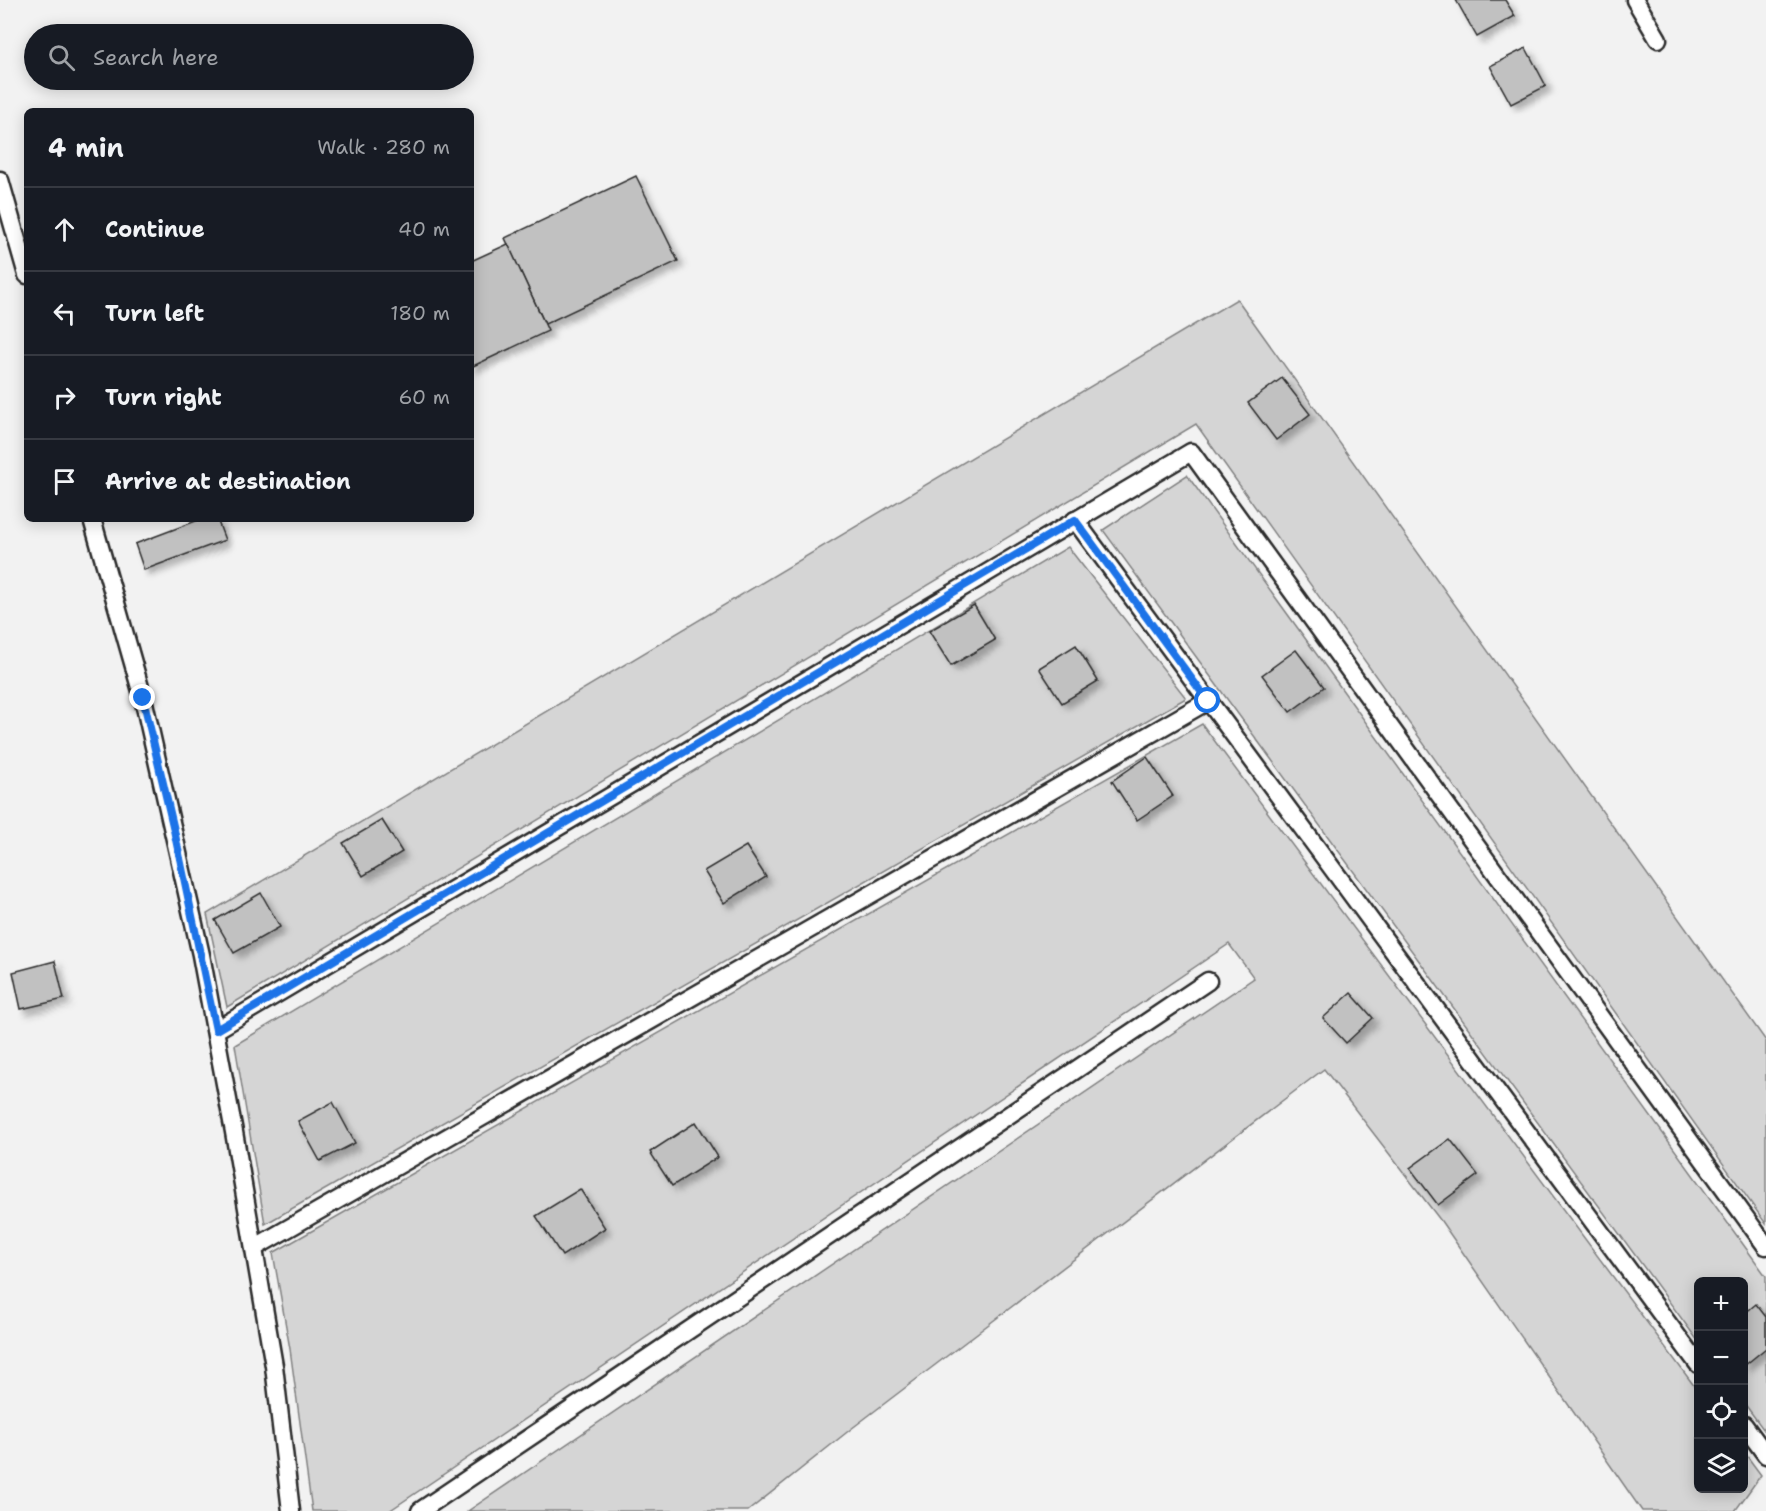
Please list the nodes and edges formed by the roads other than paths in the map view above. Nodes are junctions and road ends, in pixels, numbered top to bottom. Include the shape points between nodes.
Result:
1 (1635, 0) edge
2 (1658, 39) dead end
3 (0, 180) edge
4 (24, 264) edge
5 (1075, 520) junction
6 (93, 522) edge
7 (1208, 701) junction
8 (1208, 981) dead end
9 (216, 1030) junction
10 (1766, 1246) edge
11 (254, 1248) junction
12 (1694, 1359) edge
13 (1748, 1432) edge
14 (1766, 1455) edge
15 (291, 1511) edge
16 (420, 1511) edge

1 - 2 lane
3 - 4 lane
5 - 7 lane
5 - 9 lane
5 - 10 lane via 1191,452
6 - 9 lane via 143,698
7 - 11 lane
7 - 12 lane
8 - 16 lane
9 - 11 lane
11 - 15 lane via 274,1366
13 - 14 lane

